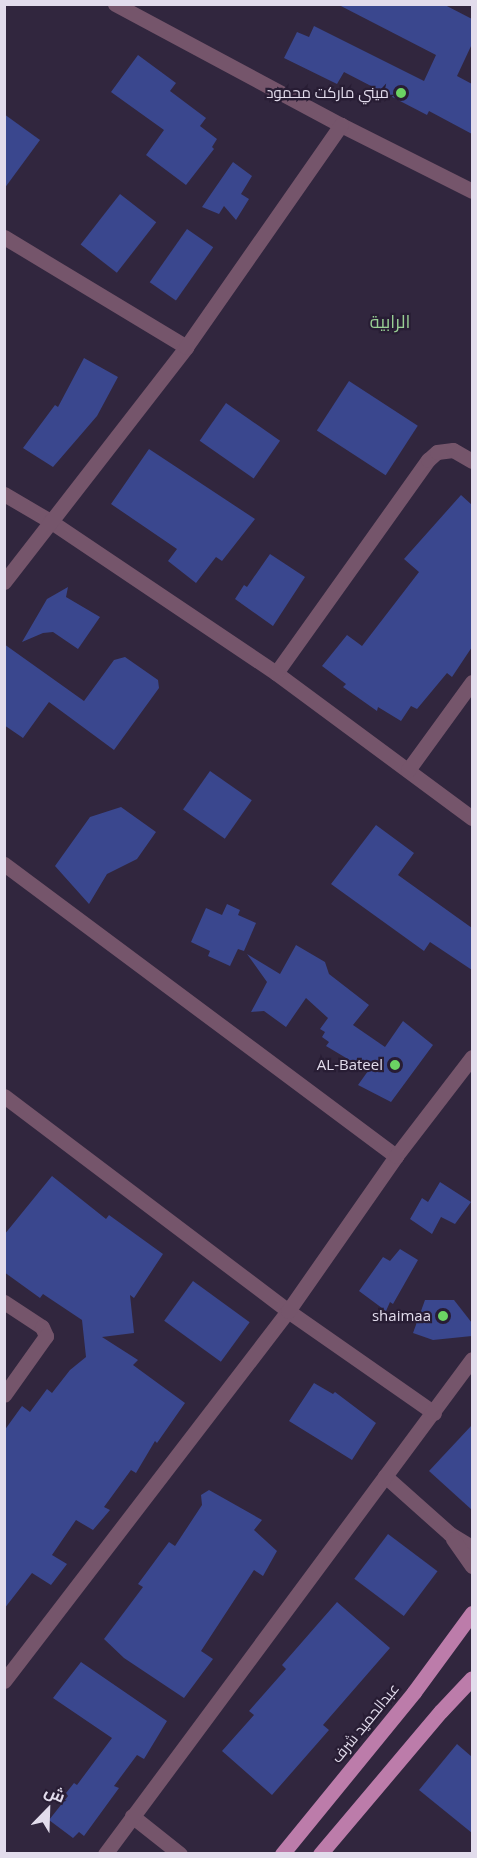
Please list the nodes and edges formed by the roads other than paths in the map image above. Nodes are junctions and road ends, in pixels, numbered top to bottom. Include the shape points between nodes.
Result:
1 (116, 4) edge
2 (341, 125) junction
3 (472, 191) edge
4 (4, 237) edge
5 (186, 347) junction
6 (472, 461) edge
7 (4, 494) edge
8 (50, 520) junction
9 (4, 582) edge
10 (276, 673) junction
11 (472, 682) edge
12 (408, 771) junction
13 (472, 818) edge
14 (4, 864) edge
15 (472, 1057) edge
16 (4, 1095) edge
17 (396, 1156) junction
18 (4, 1302) edge
19 (288, 1311) junction
20 (472, 1359) edge
21 (4, 1395) edge
22 (434, 1413) junction
23 (385, 1476) junction
24 (450, 1534) junction
25 (472, 1547) edge
26 (472, 1566) edge
27 (472, 1613) edge
28 (472, 1678) edge
29 (4, 1681) edge
30 (132, 1816) junction
31 (105, 1854) edge
32 (180, 1854) edge
33 (282, 1854) edge
34 (320, 1854) edge

1 - 2 street
2 - 3 street
2 - 5 street
4 - 5 street
5 - 8 street
6 - 10 street via 453,450 437,452 428,460
7 - 8 street
8 - 9 street
8 - 10 street
10 - 12 street
11 - 12 street
12 - 13 street
14 - 17 street
15 - 17 street
16 - 19 street
17 - 19 street
18 - 21 street via 42,1327 46,1336
19 - 22 street
19 - 29 street
20 - 22 street
22 - 23 street
23 - 24 street
23 - 30 street
24 - 25 street
24 - 26 street
27 - 33 main road, عبدالحميد شرف via 414,1692
28 - 34 main road
30 - 31 street
30 - 32 street

